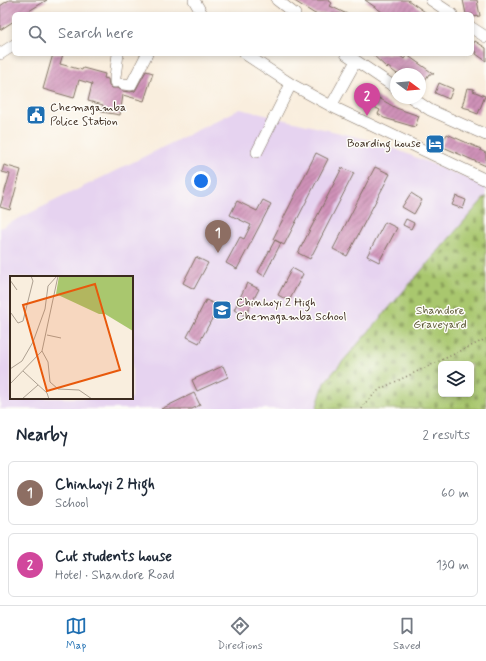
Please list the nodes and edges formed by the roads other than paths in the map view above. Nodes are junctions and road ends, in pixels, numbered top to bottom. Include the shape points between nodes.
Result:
1 (194, 0) edge
2 (277, 0) edge
3 (431, 0) edge
4 (201, 12) edge
5 (292, 12) edge
6 (449, 12) edge
7 (474, 29) edge
8 (486, 37) edge
9 (12, 46) edge
10 (0, 54) edge
11 (118, 56) edge
12 (146, 56) edge
13 (248, 56) edge
14 (349, 56) edge
15 (356, 61) junction
16 (292, 84) junction
17 (390, 84) edge
18 (421, 104) edge
19 (331, 106) junction
20 (486, 135) edge
21 (258, 152) dead end
22 (486, 180) edge

1 - 4 street
2 - 5 street
3 - 6 street
7 - 8 street
9 - 10 street
11 - 12 street via 114,78 119,83 131,85
13 - 16 street
14 - 15 street
15 - 17 street
15 - 19 street
16 - 19 street
16 - 21 street
18 - 20 street
19 - 22 street

